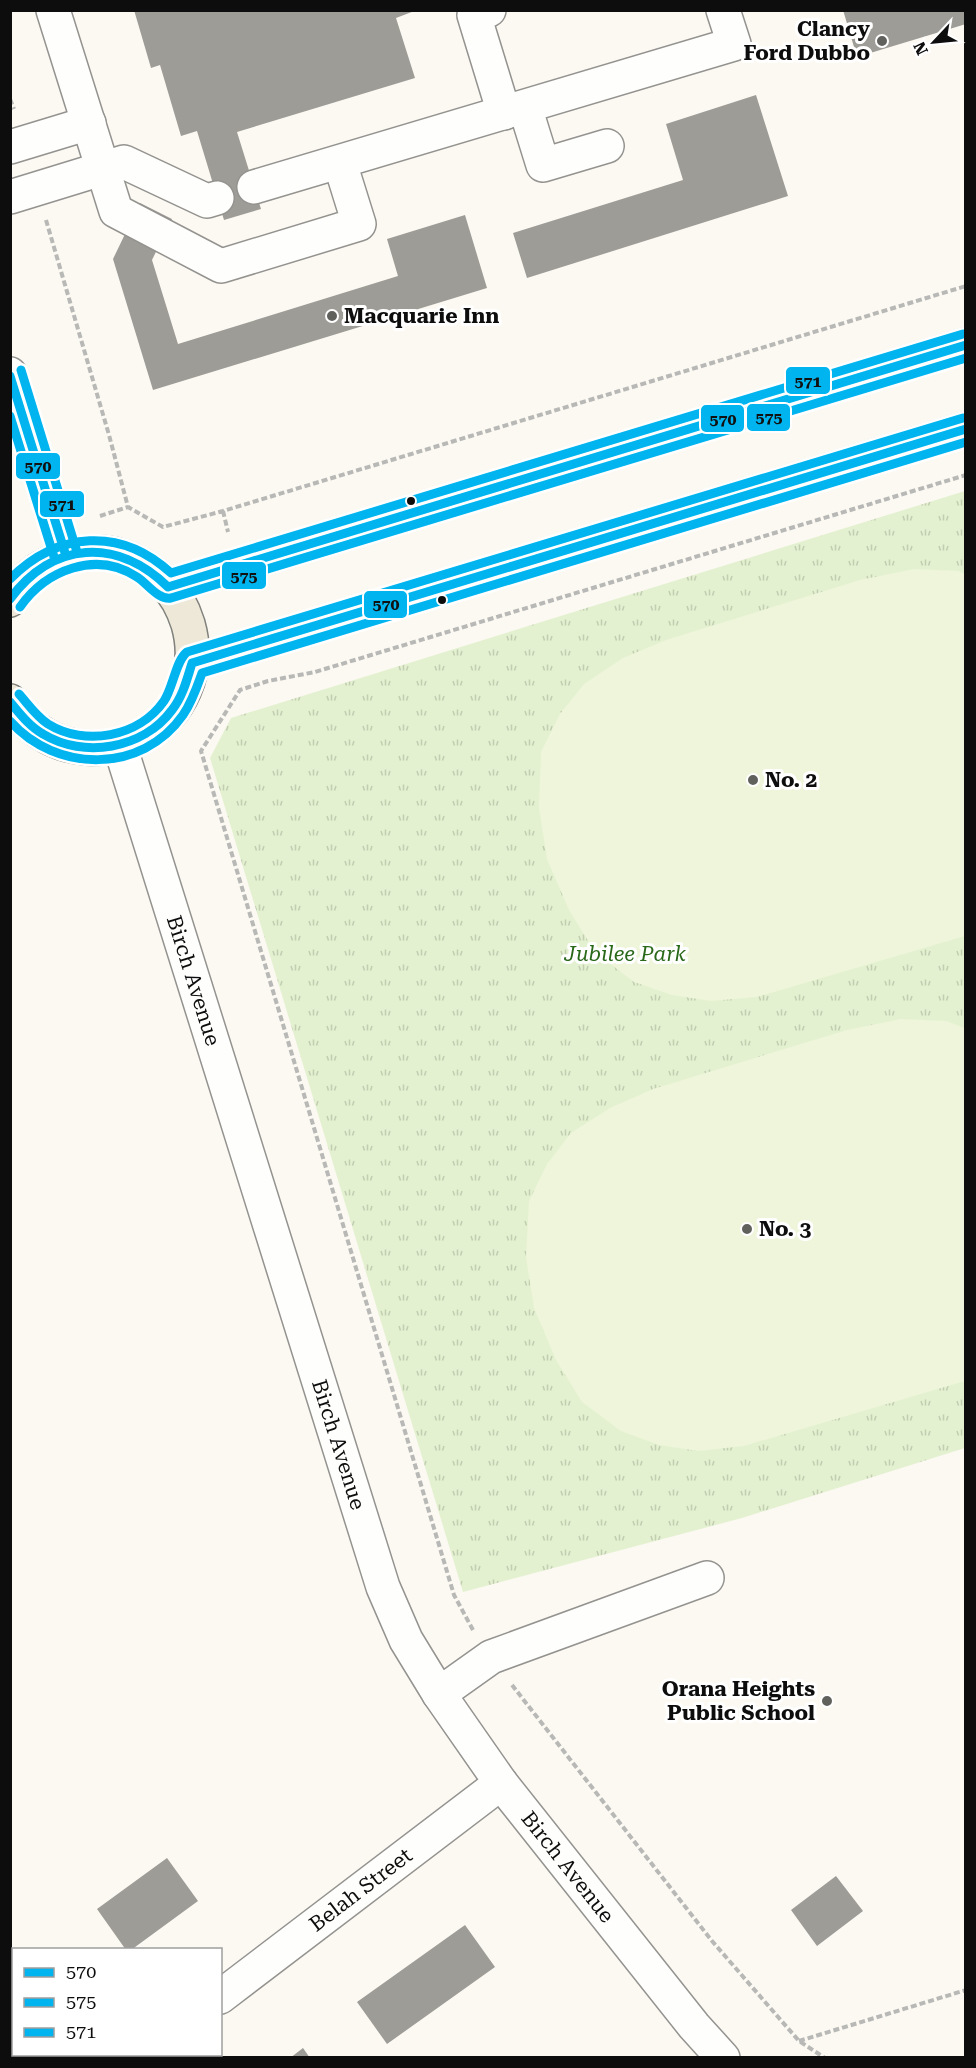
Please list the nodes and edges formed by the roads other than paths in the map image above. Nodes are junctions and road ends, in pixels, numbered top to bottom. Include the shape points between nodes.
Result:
1 (53, 10) edge
2 (489, 10) edge
3 (723, 10) edge
4 (515, 110) junction
5 (89, 123) junction
6 (17, 145) edge
7 (607, 146) dead end
8 (340, 163) junction
9 (103, 168) junction
10 (254, 187) dead end
11 (24, 193) edge
12 (217, 198) dead end
13 (966, 345) edge
14 (10, 374) edge
15 (966, 429) edge
16 (66, 556) junction
17 (168, 586) junction
18 (10, 600) edge
19 (192, 663) junction
20 (14, 714) edge
21 (120, 746) junction
22 (707, 1578) dead end
23 (439, 1694) junction
24 (501, 1783) junction
25 (222, 1995) edge
26 (723, 2058) edge

1 - 5 street
2 - 4 street via 474,15
3 - 4 street via 734,44
4 - 7 street via 543,165
4 - 8 street
5 - 6 street
5 - 9 street
8 - 9 street via 359,224 221,266 116,211
8 - 10 street
9 - 11 street
9 - 12 street via 124,162 207,201
13 - 17 main road
14 - 16 street
15 - 19 main road
16 - 17 main road via 101,552 126,558 150,569
16 - 18 main road via 40,568 17,588
17 - 19 main road via 183,609 191,636
19 - 21 main road via 184,691 168,715 147,734
20 - 21 main road via 68,746
21 - 23 street, Birch Avenue via 383,1587 406,1640
22 - 23 street via 491,1657
23 - 24 street, Birch Avenue
24 - 25 street, Belah Street
24 - 26 street, Birch Avenue

